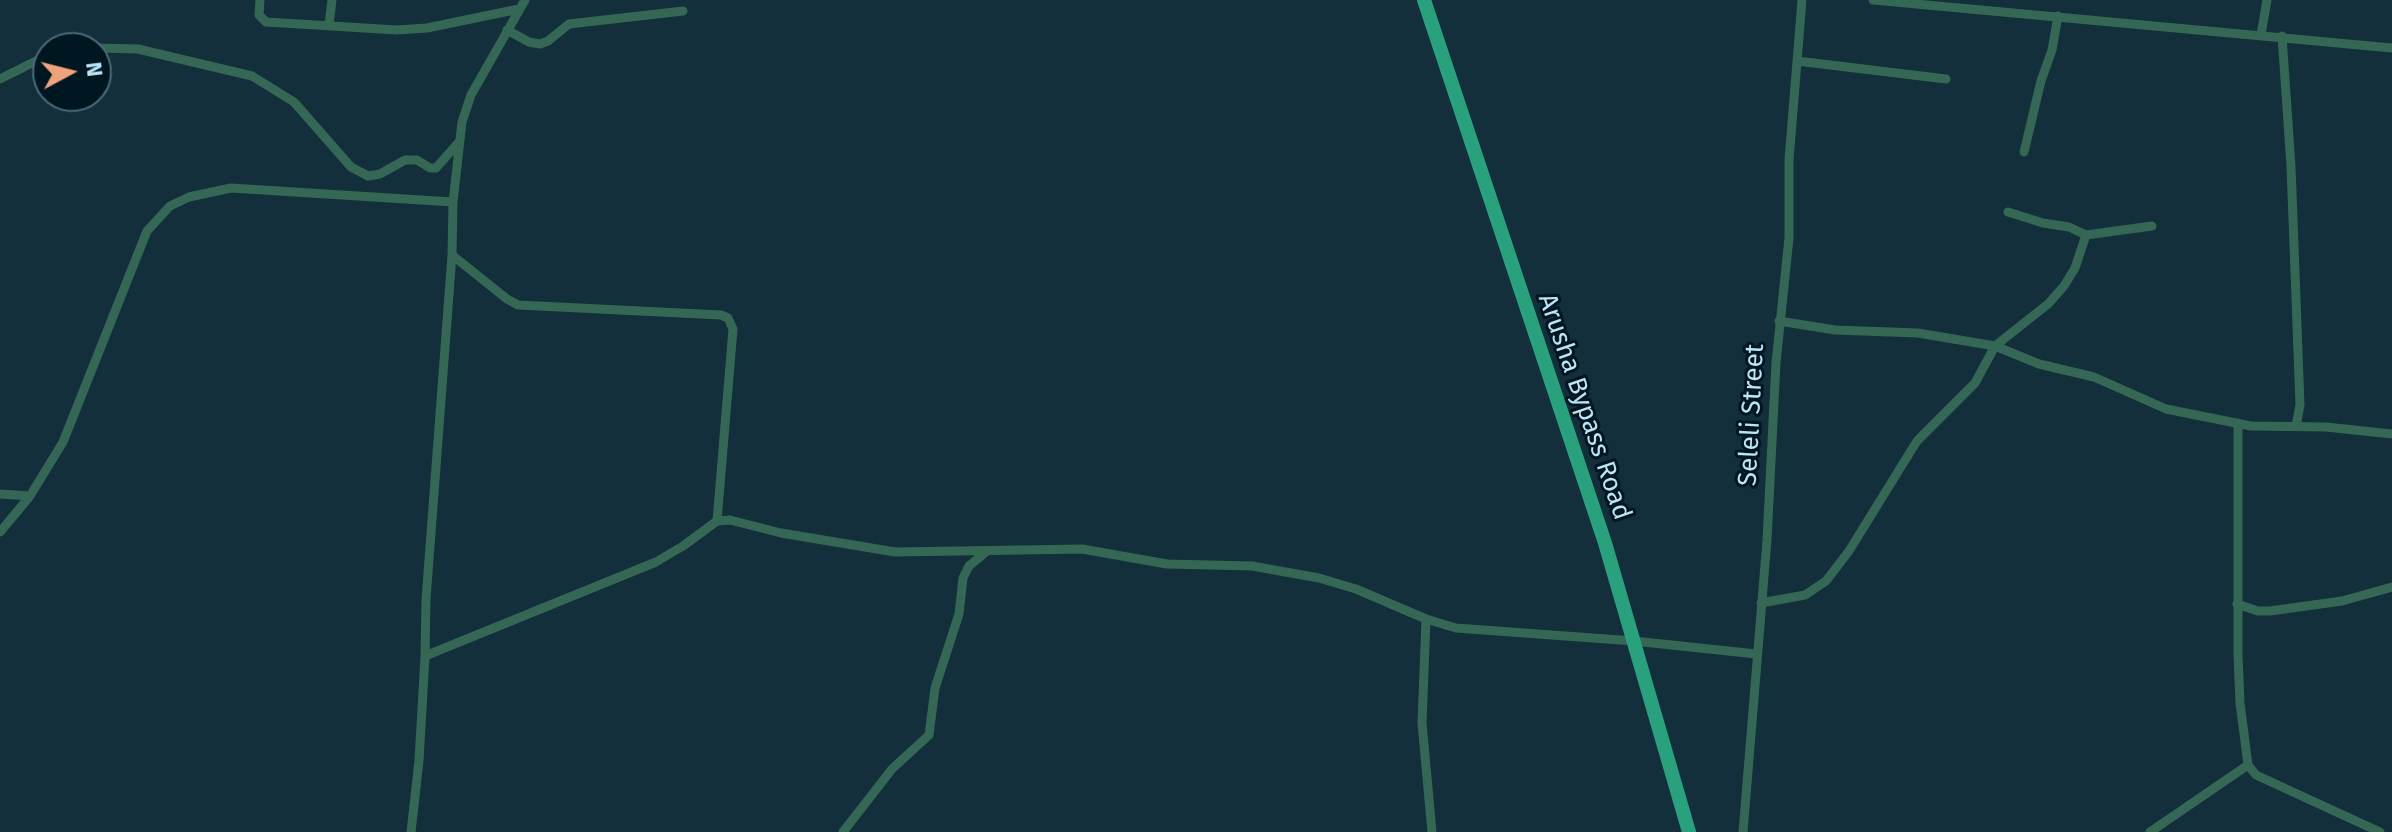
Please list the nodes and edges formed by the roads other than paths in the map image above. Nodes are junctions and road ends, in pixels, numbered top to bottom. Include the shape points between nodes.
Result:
1 (260, 0) edge
2 (332, 0) edge
3 (1424, 0) edge
4 (1802, 0) edge
5 (1873, 0) edge
6 (2267, 0) edge
7 (522, 4) edge
8 (683, 11) dead end
9 (2058, 16) junction
10 (329, 25) junction
11 (507, 30) junction
12 (2261, 35) junction
13 (2282, 36) junction
14 (112, 48) edge
15 (2392, 48) edge
16 (1797, 61) junction
17 (32, 63) edge
18 (0, 79) edge
19 (1946, 79) dead end
20 (460, 140) junction
21 (2024, 152) dead end
22 (453, 202) junction
23 (2008, 212) dead end
24 (2152, 226) dead end
25 (2086, 235) junction
26 (452, 255) junction
27 (1779, 321) junction
28 (1995, 346) junction
29 (2238, 423) junction
30 (2296, 426) junction
31 (2392, 434) edge
32 (0, 494) edge
33 (30, 496) junction
34 (717, 521) junction
35 (0, 532) edge
36 (987, 551) junction
37 (2392, 587) edge
38 (1761, 603) junction
39 (2237, 604) junction
40 (1426, 619) junction
41 (1634, 641) junction
42 (1756, 654) junction
43 (425, 656) junction
44 (2248, 765) junction
45 (411, 832) edge
46 (843, 832) edge
47 (1432, 832) edge
48 (1689, 832) edge
49 (1743, 832) edge
50 (2150, 832) edge
51 (2380, 832) edge

1 - 10 street via 259,15 266,22
2 - 10 street
3 - 41 main road, Arusha Bypass Road
4 - 16 street, Seleli Street
5 - 9 street
6 - 12 street
7 - 10 street via 417,30
7 - 11 street
8 - 11 street via 569,24 540,44
9 - 12 street
9 - 21 street
11 - 20 street via 471,95
12 - 13 street
13 - 15 street
13 - 30 street via 2300,398
14 - 20 street via 138,49 252,76 294,102 351,167 368,176 405,160 436,168
16 - 19 street
16 - 27 street, Seleli Street via 1789,238
17 - 18 street
20 - 22 street
22 - 26 street
22 - 33 street via 243,188 217,190 170,206 147,231 69,429
23 - 25 street
24 - 25 street
25 - 28 street via 2064,286
26 - 34 street via 518,305 728,318 733,329
26 - 43 street
27 - 28 street via 1835,330 1918,333
27 - 38 street, Seleli Street
28 - 29 street via 2039,364 2094,377 2166,409
28 - 38 street via 1975,383 1917,441 1826,581 1805,595
29 - 30 street
29 - 39 street
30 - 31 street
32 - 33 street
33 - 35 street
34 - 36 street via 895,552
34 - 43 street via 656,562
36 - 40 street via 1082,549 1167,564 1252,566 1356,589
36 - 46 street via 963,578 959,614 935,688 931,731 892,769
37 - 39 street via 2342,601 2270,611
38 - 42 street, Seleli Street
39 - 44 street
40 - 41 street via 1456,628
40 - 47 street via 1422,723
41 - 42 street
41 - 48 main road, Arusha Bypass Road
42 - 49 street, Seleli Street
43 - 45 street
44 - 50 street
44 - 51 street via 2256,775

